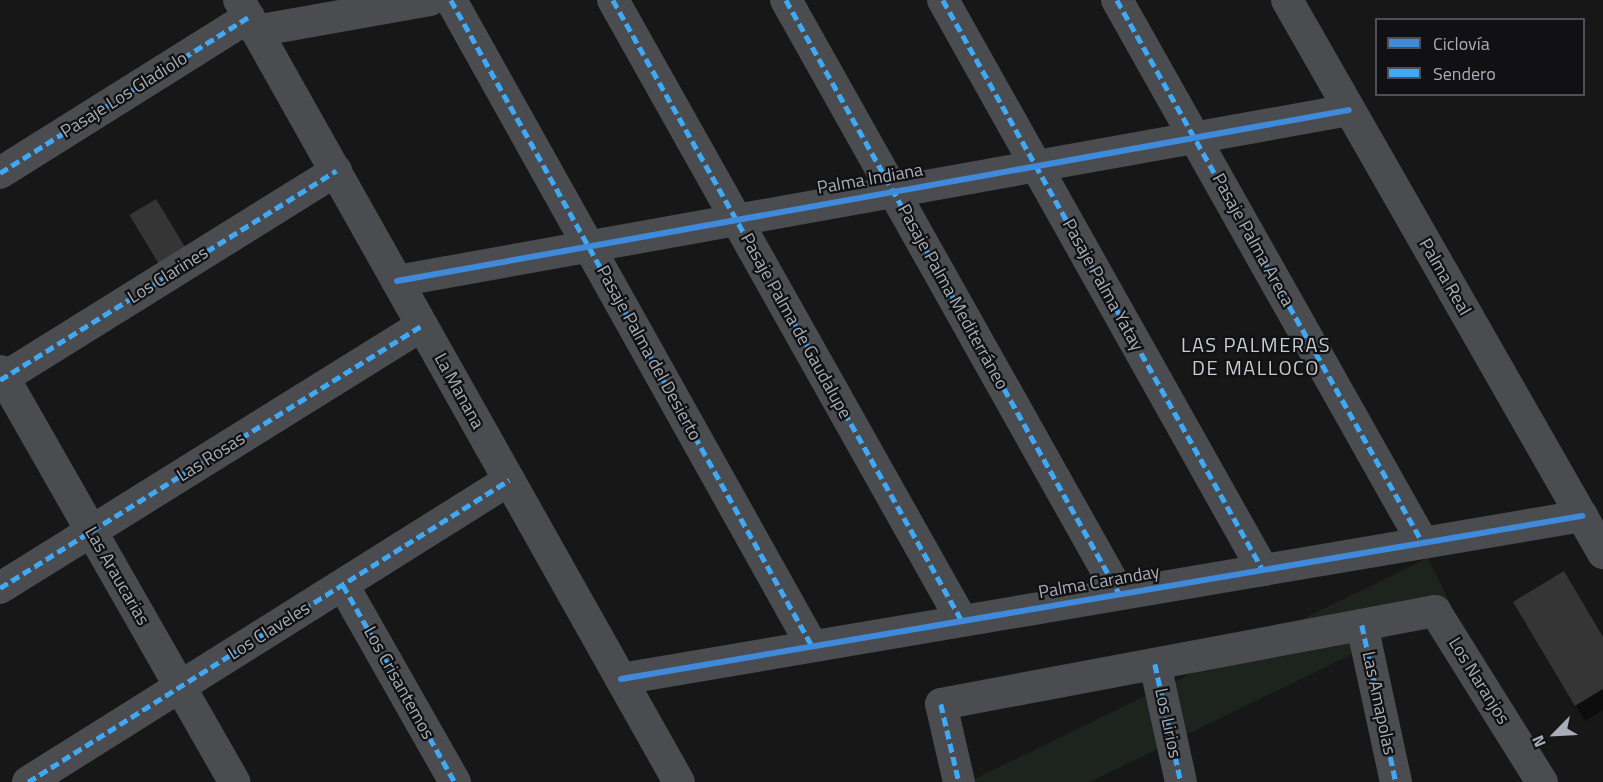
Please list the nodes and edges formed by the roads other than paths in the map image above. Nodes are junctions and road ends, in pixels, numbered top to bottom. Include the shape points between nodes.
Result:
1 (430, 0) edge
2 (451, 0) edge
3 (613, 0) edge
4 (786, 0) edge
5 (943, 0) edge
6 (1117, 0) edge
7 (1287, 0) edge
8 (248, 16) edge
9 (1349, 110) junction
10 (1194, 137) junction
11 (1036, 165) junction
12 (336, 171) junction
13 (0, 173) edge
14 (893, 190) junction
15 (735, 219) junction
16 (588, 244) junction
17 (397, 281) junction
18 (422, 325) junction
19 (1, 376) edge
20 (509, 480) junction
21 (1582, 516) junction
22 (92, 531) junction
23 (1424, 543) junction
24 (1603, 553) edge
25 (1263, 570) junction
26 (343, 585) junction
27 (0, 588) edge
28 (1119, 593) junction
29 (962, 621) junction
30 (1362, 625) junction
31 (811, 644) junction
32 (1155, 664) junction
33 (621, 679) junction
34 (180, 687) junction
35 (28, 782) edge
36 (234, 782) edge
37 (455, 782) edge
38 (679, 782) edge
39 (959, 782) edge
40 (1181, 782) edge
41 (1396, 782) edge
42 (1542, 782) edge

1 - 8 street
2 - 16 street, Pasaje Palma del Desierto
3 - 15 street, Pasaje Palma de Gaudalupe
4 - 14 street, Pasaje Palma Mediterráneo
5 - 11 street, Pasaje Palma Yatay
6 - 10 street, Pasaje Palma Areca
7 - 9 street, Palma Real
8 - 12 street, La Manana
8 - 13 street, Pasaje Los Gladiolo
9 - 10 street, Palma Indiana
9 - 21 street, Palma Real
10 - 11 street, Palma Indiana
10 - 23 street, Pasaje Palma Areca
11 - 14 street, Palma Indiana
11 - 25 street, Pasaje Palma Yatay
12 - 17 street, La Manana
12 - 19 street, Los Clarines
14 - 15 street, Palma Indiana
14 - 28 street, Pasaje Palma Mediterráneo
15 - 16 street, Palma Indiana
15 - 29 street, Pasaje Palma de Gaudalupe
16 - 17 street, Palma Indiana
16 - 31 street, Pasaje Palma del Desierto
17 - 18 street, La Manana
18 - 20 street, La Manana
18 - 22 street, Las Rosas
19 - 22 street, Las Araucarias
20 - 26 street, Los Claveles
20 - 33 street, La Manana
21 - 23 street, Palma Caranday
21 - 24 street, Palma Real
22 - 27 street, Las Rosas
22 - 34 street, Las Araucarias
23 - 25 street, Palma Caranday
25 - 28 street, Palma Caranday
26 - 34 street, Los Claveles
26 - 37 street, Los Crisantemos
28 - 29 street, Palma Caranday
29 - 31 street, Palma Caranday
30 - 32 street
30 - 41 street, Las Amapolas
30 - 42 street, Los Naranjos via 1435,611
31 - 33 street, Palma Caranday
32 - 39 street via 941,704
32 - 40 street, Los Lirios
33 - 38 street, La Manana
34 - 35 street, Los Claveles
34 - 36 street, Las Araucarias

